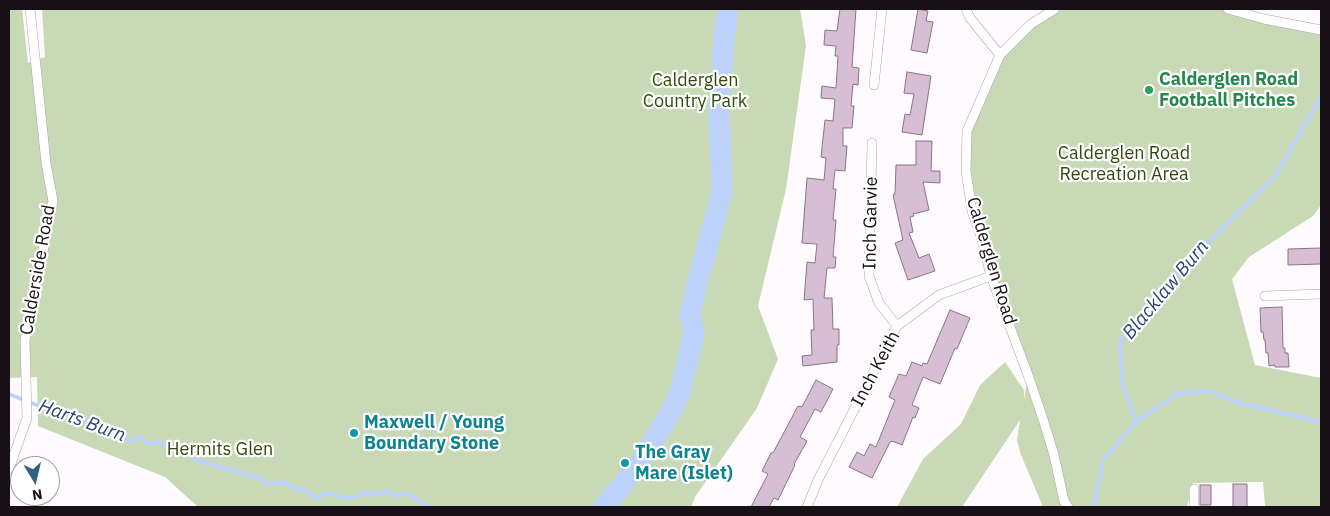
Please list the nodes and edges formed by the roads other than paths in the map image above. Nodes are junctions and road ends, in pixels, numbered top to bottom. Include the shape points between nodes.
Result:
1 (30, 9) edge
2 (882, 9) edge
3 (966, 9) edge
4 (1055, 9) edge
5 (1228, 9) edge
6 (1321, 30) edge
7 (1000, 55) junction
8 (874, 85) dead end
9 (872, 142) dead end
10 (991, 276) junction
11 (1321, 294) edge
12 (1265, 296) dead end
13 (897, 326) junction
14 (9, 469) edge
15 (1194, 488) dead end
16 (807, 507) edge
17 (1068, 507) edge
18 (1194, 507) edge

1 - 14 street, Calderside Road via 53,201 25,340 27,418
2 - 8 street
3 - 7 street
4 - 7 street, Calderglen Road via 1031,24
5 - 6 street
7 - 10 street, Calderglen Road via 967,130 966,171 972,211
9 - 13 street, Inch Garvie via 869,276 879,303
10 - 13 street, Inch Keith via 939,295
10 - 17 street, Calderglen Road via 1043,419
11 - 12 street
13 - 16 street, Inch Keith
15 - 18 street

